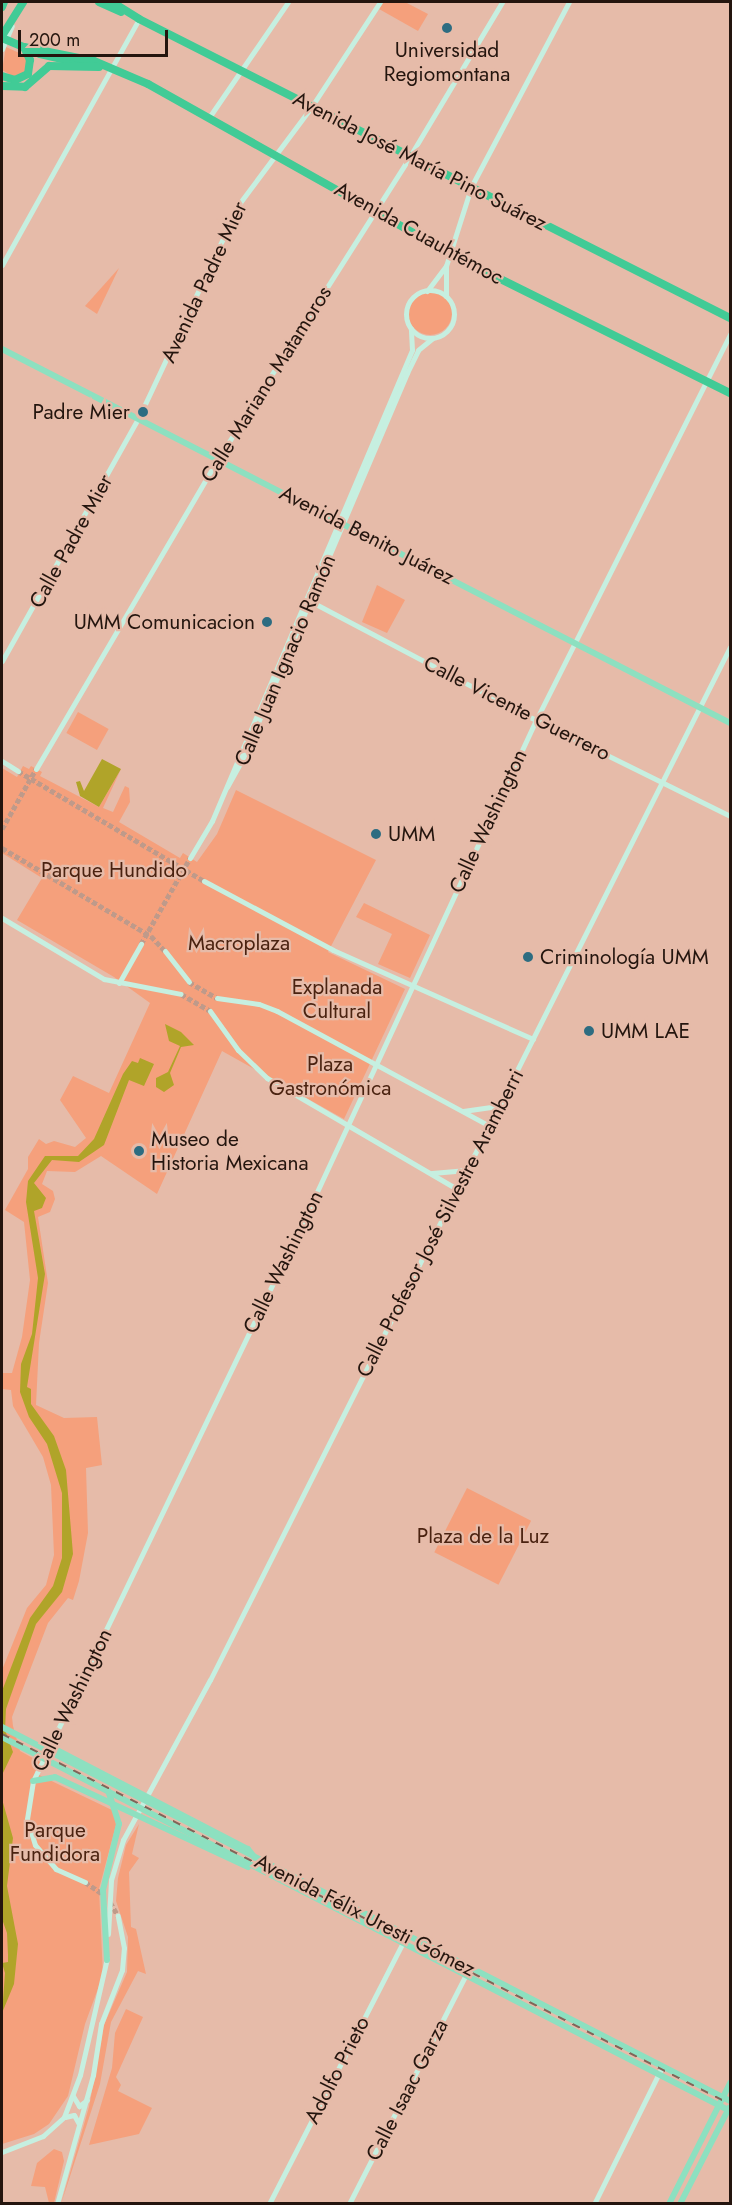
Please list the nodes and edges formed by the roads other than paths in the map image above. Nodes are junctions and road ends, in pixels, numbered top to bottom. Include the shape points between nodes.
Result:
1 (4, 2) edge
2 (23, 2) edge
3 (99, 2) edge
4 (112, 2) edge
5 (288, 2) edge
6 (380, 2) edge
7 (501, 2) edge
8 (569, 2) edge
9 (2, 7) edge
10 (18, 11) junction
11 (139, 19) junction
12 (2, 37) edge
13 (24, 47) junction
14 (2, 49) edge
15 (99, 67) junction
16 (110, 68) junction
17 (242, 70) junction
18 (2, 76) edge
19 (2, 86) edge
20 (312, 106) junction
21 (210, 116) junction
22 (277, 153) junction
23 (410, 156) junction
24 (471, 187) junction
25 (376, 210) junction
26 (450, 254) junction
27 (2, 265) edge
28 (446, 266) junction
29 (427, 291) junction
30 (446, 297) junction
31 (730, 318) edge
32 (411, 329) junction
33 (730, 334) edge
34 (433, 338) junction
35 (2, 349) edge
36 (708, 381) junction
37 (730, 393) edge
38 (138, 419) junction
39 (218, 459) junction
40 (341, 522) junction
41 (308, 600) junction
42 (574, 642) junction
43 (730, 647) edge
44 (2, 661) edge
45 (701, 706) junction
46 (536, 720) junction
47 (730, 723) edge
48 (2, 761) edge
49 (36, 769) tunnel mouth
50 (18, 771) tunnel mouth
51 (664, 781) junction
52 (730, 816) edge
53 (190, 858) tunnel mouth
54 (204, 880) tunnel mouth
55 (2, 918) edge
56 (141, 944) tunnel mouth
57 (165, 951) tunnel mouth
58 (189, 982) tunnel mouth
59 (119, 983) junction
60 (411, 986) junction
61 (181, 994) tunnel mouth
62 (217, 998) tunnel mouth
63 (210, 1011) tunnel mouth
64 (533, 1039) junction
65 (375, 1063) junction
66 (500, 1106) junction
67 (464, 1111) junction
68 (347, 1125) junction
69 (490, 1126) junction
70 (467, 1170) junction
71 (430, 1173) junction
72 (457, 1190) junction
73 (2, 1726) edge
74 (2, 1737) edge
75 (49, 1746) junction
76 (67, 1755) junction
77 (55, 1777) junction
78 (33, 1781) junction
79 (107, 1791) junction
80 (148, 1798) junction
81 (138, 1815) junction
82 (182, 1815) junction
83 (172, 1831) junction
84 (256, 1859) junction
85 (252, 1867) junction
86 (85, 1882) tunnel mouth
87 (118, 1916) tunnel mouth
88 (406, 1936) junction
89 (401, 1944) junction
90 (107, 1960) junction
91 (465, 1976) junction
92 (599, 2035) junction
93 (595, 2044) junction
94 (662, 2067) junction
95 (658, 2076) junction
96 (730, 2083) edge
97 (73, 2096) junction
98 (723, 2098) junction
99 (87, 2100) junction
100 (719, 2105) junction
101 (730, 2107) edge
102 (64, 2117) junction
103 (80, 2128) junction
104 (2, 2152) edge
105 (57, 2204) edge
106 (269, 2204) edge
107 (349, 2204) edge
108 (594, 2204) edge
109 (669, 2204) edge
110 (680, 2204) edge

1 - 9 highway
2 - 10 highway
3 - 11 highway
4 - 11 highway, Avenida José María Pino Suárez
5 - 17 street
6 - 20 street, Avenida Padre Mier
7 - 23 street, Calle Mariano Matamoros
8 - 24 street
10 - 12 highway
10 - 14 street
11 - 16 street
11 - 17 highway, Avenida José María Pino Suárez
12 - 13 highway, Avenida Cuauhtémoc
13 - 15 highway, Avenida Cuauhtémoc via 45,56
13 - 16 highway, Avenida Cuauhtémoc
13 - 18 highway via 30,60 28,74 15,80
15 - 16 highway, Avenida Cuauhtémoc
15 - 19 highway via 49,66 25,87
16 - 21 highway, Avenida Cuauhtémoc
16 - 27 street
17 - 20 highway, Avenida José María Pino Suárez
17 - 21 street
20 - 22 street, Avenida Padre Mier
20 - 23 highway, Avenida José María Pino Suárez
21 - 22 highway, Avenida Cuauhtémoc
22 - 25 highway, Avenida Cuauhtémoc
22 - 38 street, Avenida Padre Mier via 239,204
23 - 24 highway, Avenida José María Pino Suárez
23 - 25 street, Calle Mariano Matamoros
24 - 26 street
24 - 31 highway, Avenida José María Pino Suárez
25 - 26 highway, Avenida Cuauhtémoc
25 - 39 street, Calle Mariano Matamoros
26 - 28 street
26 - 36 highway, Avenida Cuauhtémoc
28 - 29 street
28 - 30 street
29 - 30 street
29 - 32 street via 409,304 406,316
30 - 34 street via 453,308 453,320 448,330
32 - 34 street
32 - 40 street, Calle Juan Ignacio Ramón via 412,351
33 - 36 street, Calle Washington
34 - 40 street, Calle Juan Ignacio Ramón via 416,354
35 - 38 main road, Avenida Benito Juárez
36 - 37 highway, Avenida Cuauhtémoc
36 - 42 street, Calle Washington
38 - 39 main road, Avenida Benito Juárez
38 - 44 street, Calle Padre Mier
39 - 40 main road, Avenida Benito Juárez
39 - 49 street, Calle Mariano Matamoros
40 - 41 street, Calle Juan Ignacio Ramón
40 - 42 main road, Avenida Benito Juárez
41 - 46 street, Calle Vicente Guerrero
41 - 53 street, Calle Juan Ignacio Ramón via 232,783
42 - 45 main road, Avenida Benito Juárez
42 - 46 street, Calle Washington
43 - 45 street, Calle Profesor José Silvestre Aramberri
45 - 47 main road, Avenida Benito Juárez
45 - 51 street, Calle Profesor José Silvestre Aramberri
46 - 51 street, Calle Vicente Guerrero
46 - 60 street, Calle Washington
48 - 50 street
51 - 52 street, Calle Vicente Guerrero
51 - 64 street, Calle Profesor José Silvestre Aramberri
54 - 60 street via 333,950
55 - 59 street via 104,979
56 - 59 street
57 - 58 street
59 - 61 street
60 - 64 street
60 - 65 street, Calle Washington
62 - 65 street via 259,1004
63 - 68 street via 254,1068
64 - 66 street, Calle Profesor José Silvestre Aramberri
65 - 67 street
65 - 68 street, Calle Washington
66 - 67 street
66 - 69 street, Calle Profesor José Silvestre Aramberri
67 - 69 street
68 - 71 street
68 - 75 street, Calle Washington
69 - 70 street, Calle Profesor José Silvestre Aramberri
70 - 71 street
70 - 72 street, Calle Profesor José Silvestre Aramberri
71 - 72 street
72 - 80 street, Calle Profesor José Silvestre Aramberri
73 - 84 main road, Avenida Félix Uresti Gómez
74 - 79 main road, Avenida Félix Uresti Gómez
75 - 76 main road
75 - 78 street, Calle Washington
76 - 77 main road via 56,1762
76 - 80 main road
77 - 78 main road
77 - 81 main road
78 - 86 street, Calle Washington via 27,1819 35,1845 56,1869
79 - 85 main road, Avenida Félix Uresti Gómez
79 - 90 main road via 119,1824 105,1872 102,1904
80 - 81 street, Calle Profesor José Silvestre Aramberri
80 - 82 main road
81 - 83 main road
81 - 90 street, Calle Profesor José Silvestre Aramberri via 114,1864
82 - 83 main road via 173,1818
82 - 84 main road via 248,1849
83 - 85 main road
84 - 88 main road, Avenida Félix Uresti Gómez
85 - 89 main road, Avenida Félix Uresti Gómez
87 - 99 street via 123,1941 122,1970 101,2024
88 - 89 street, Adolfo Prieto
88 - 92 main road, Avenida Félix Uresti Gómez
89 - 91 main road, Avenida Félix Uresti Gómez
89 - 106 street, Adolfo Prieto
90 - 97 street, Calle Profesor José Silvestre Aramberri
91 - 93 main road, Avenida Félix Uresti Gómez
91 - 107 street, Calle Isaac Garza
92 - 93 street
92 - 94 main road, Avenida Félix Uresti Gómez
93 - 95 main road, Avenida Félix Uresti Gómez
94 - 95 street
94 - 98 main road, Avenida Félix Uresti Gómez
95 - 100 main road, Avenida Félix Uresti Gómez
95 - 108 street
96 - 98 main road
97 - 99 street via 79,2106
97 - 102 street, Calle Profesor José Silvestre Aramberri
98 - 100 main road
98 - 101 main road, Avenida Félix Uresti Gómez
99 - 103 street
100 - 101 main road, Avenida Félix Uresti Gómez
100 - 109 main road
101 - 110 main road
102 - 103 street via 76,2116
102 - 104 street via 43,2136
103 - 105 street

